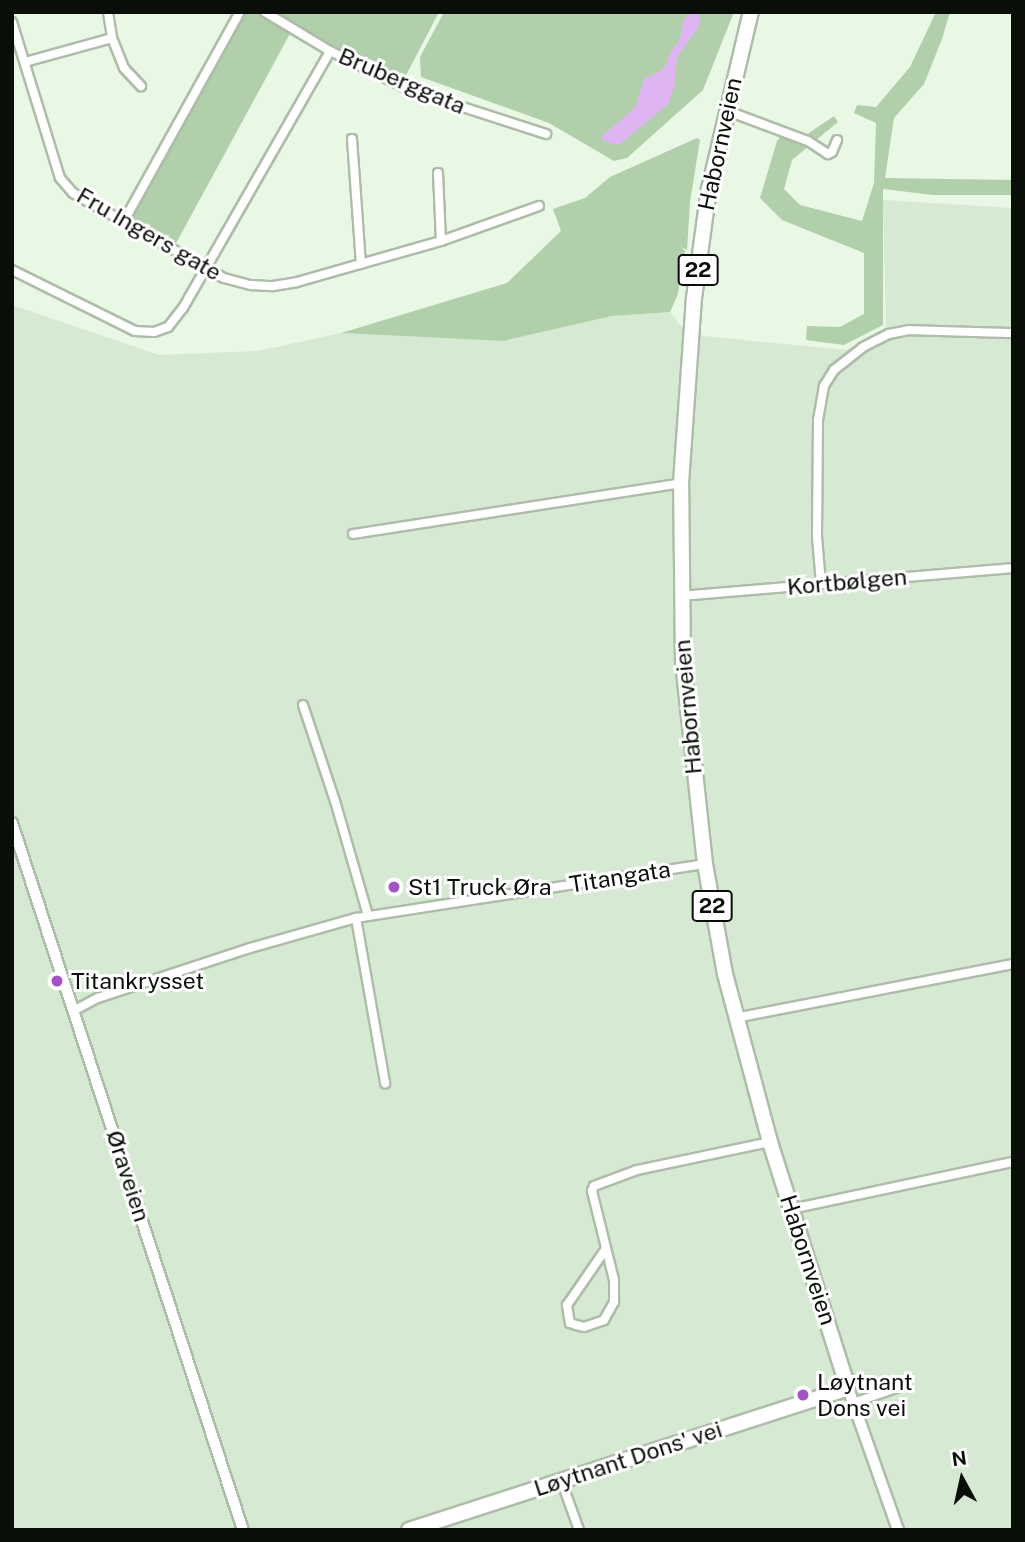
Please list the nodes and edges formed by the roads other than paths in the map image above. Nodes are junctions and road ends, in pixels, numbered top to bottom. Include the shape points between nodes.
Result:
1 (108, 12) edge
2 (240, 12) edge
3 (265, 12) edge
4 (751, 12) edge
5 (12, 22) edge
6 (112, 38) junction
7 (330, 51) junction
8 (25, 62) junction
9 (141, 86) dead end
10 (725, 110) junction
11 (546, 134) dead end
12 (352, 139) dead end
13 (837, 140) dead end
14 (438, 173) dead end
15 (539, 206) dead end
16 (124, 221) junction
17 (441, 241) junction
18 (361, 264) junction
19 (206, 269) junction
20 (12, 270) edge
21 (1013, 333) edge
22 (681, 483) junction
23 (353, 534) dead end
24 (1013, 568) edge
25 (821, 584) junction
26 (681, 596) junction
27 (303, 705) dead end
28 (12, 823) edge
29 (705, 864) junction
30 (368, 915) junction
31 (356, 918) junction
32 (1013, 964) edge
33 (75, 1010) junction
34 (735, 1018) junction
35 (385, 1083) dead end
36 (769, 1142) junction
37 (1013, 1162) edge
38 (791, 1209) junction
39 (605, 1250) junction
40 (902, 1386) dead end
41 (851, 1395) junction
42 (561, 1480) junction
43 (243, 1530) edge
44 (409, 1530) edge
45 (579, 1530) edge
46 (898, 1530) edge

1 - 6 street
2 - 16 street
3 - 7 street, Bruberggata
4 - 10 highway, Habornveien / 22
5 - 8 street, Fru Ingers gate
6 - 8 street
6 - 9 street via 124,68
7 - 11 street, Bruberggata via 410,90
7 - 19 street
8 - 16 street, Fru Ingers gate via 60,178 73,193
10 - 13 street via 808,141 825,153 832,152
10 - 22 highway, Habornveien / 22 via 694,298
12 - 18 street
14 - 17 street
15 - 17 street, Fru Ingers gate
16 - 19 street, Fru Ingers gate
17 - 18 street, Fru Ingers gate
18 - 19 street, Fru Ingers gate via 273,286 251,285
19 - 20 street via 168,327 154,332 135,331
21 - 25 street via 909,330 889,334 834,370 824,386 818,420
22 - 23 street
22 - 26 highway, Habornveien / 22
24 - 25 street, Kortbølgen
25 - 26 street, Kortbølgen
26 - 29 highway, Habornveien / 22 via 686,698
27 - 30 street
28 - 33 street, Øraveien
29 - 30 street, Titangata
29 - 34 highway, Habornveien / 22
30 - 31 street, Titangata
31 - 33 street, Titangata via 273,940 98,998
31 - 35 street
32 - 34 street
33 - 43 street, Øraveien
34 - 36 highway, Habornveien / 22
36 - 38 highway, Habornveien / 22
36 - 39 street via 637,1170 595,1184 592,1191
37 - 38 street
38 - 41 highway, Habornveien / 22
39 - 39 street via 615,1287 610,1315 593,1325 570,1323 567,1305
40 - 41 street
41 - 42 highway, Løytnant Dons' vei
41 - 46 street
42 - 44 highway, Løytnant Dons' vei
42 - 45 street

